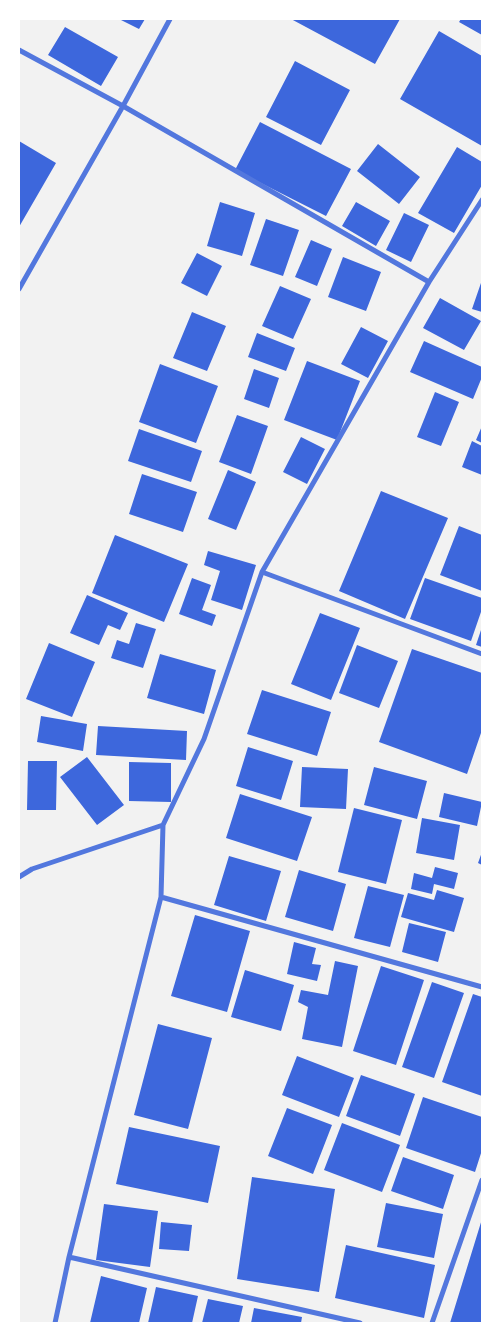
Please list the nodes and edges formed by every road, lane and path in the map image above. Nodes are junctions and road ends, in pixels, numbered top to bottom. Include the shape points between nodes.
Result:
1 (170, 19) edge
2 (19, 50) edge
3 (123, 106) junction
4 (482, 200) edge
5 (429, 282) junction
6 (19, 289) edge
7 (262, 572) junction
8 (482, 654) edge
9 (163, 825) junction
10 (19, 877) edge
11 (161, 897) junction
12 (482, 987) edge
13 (482, 1180) edge
14 (480, 1196) edge
15 (69, 1257) junction
16 (55, 1323) edge
17 (360, 1323) edge
18 (432, 1323) edge

1 - 3 street
2 - 3 street
3 - 5 street
3 - 6 street
4 - 5 street
5 - 7 street
7 - 8 street
7 - 9 street via 204,739
9 - 10 street via 32,869
9 - 11 street
11 - 12 street
11 - 15 street
13 - 14 street
14 - 18 street
15 - 16 street
15 - 17 street

